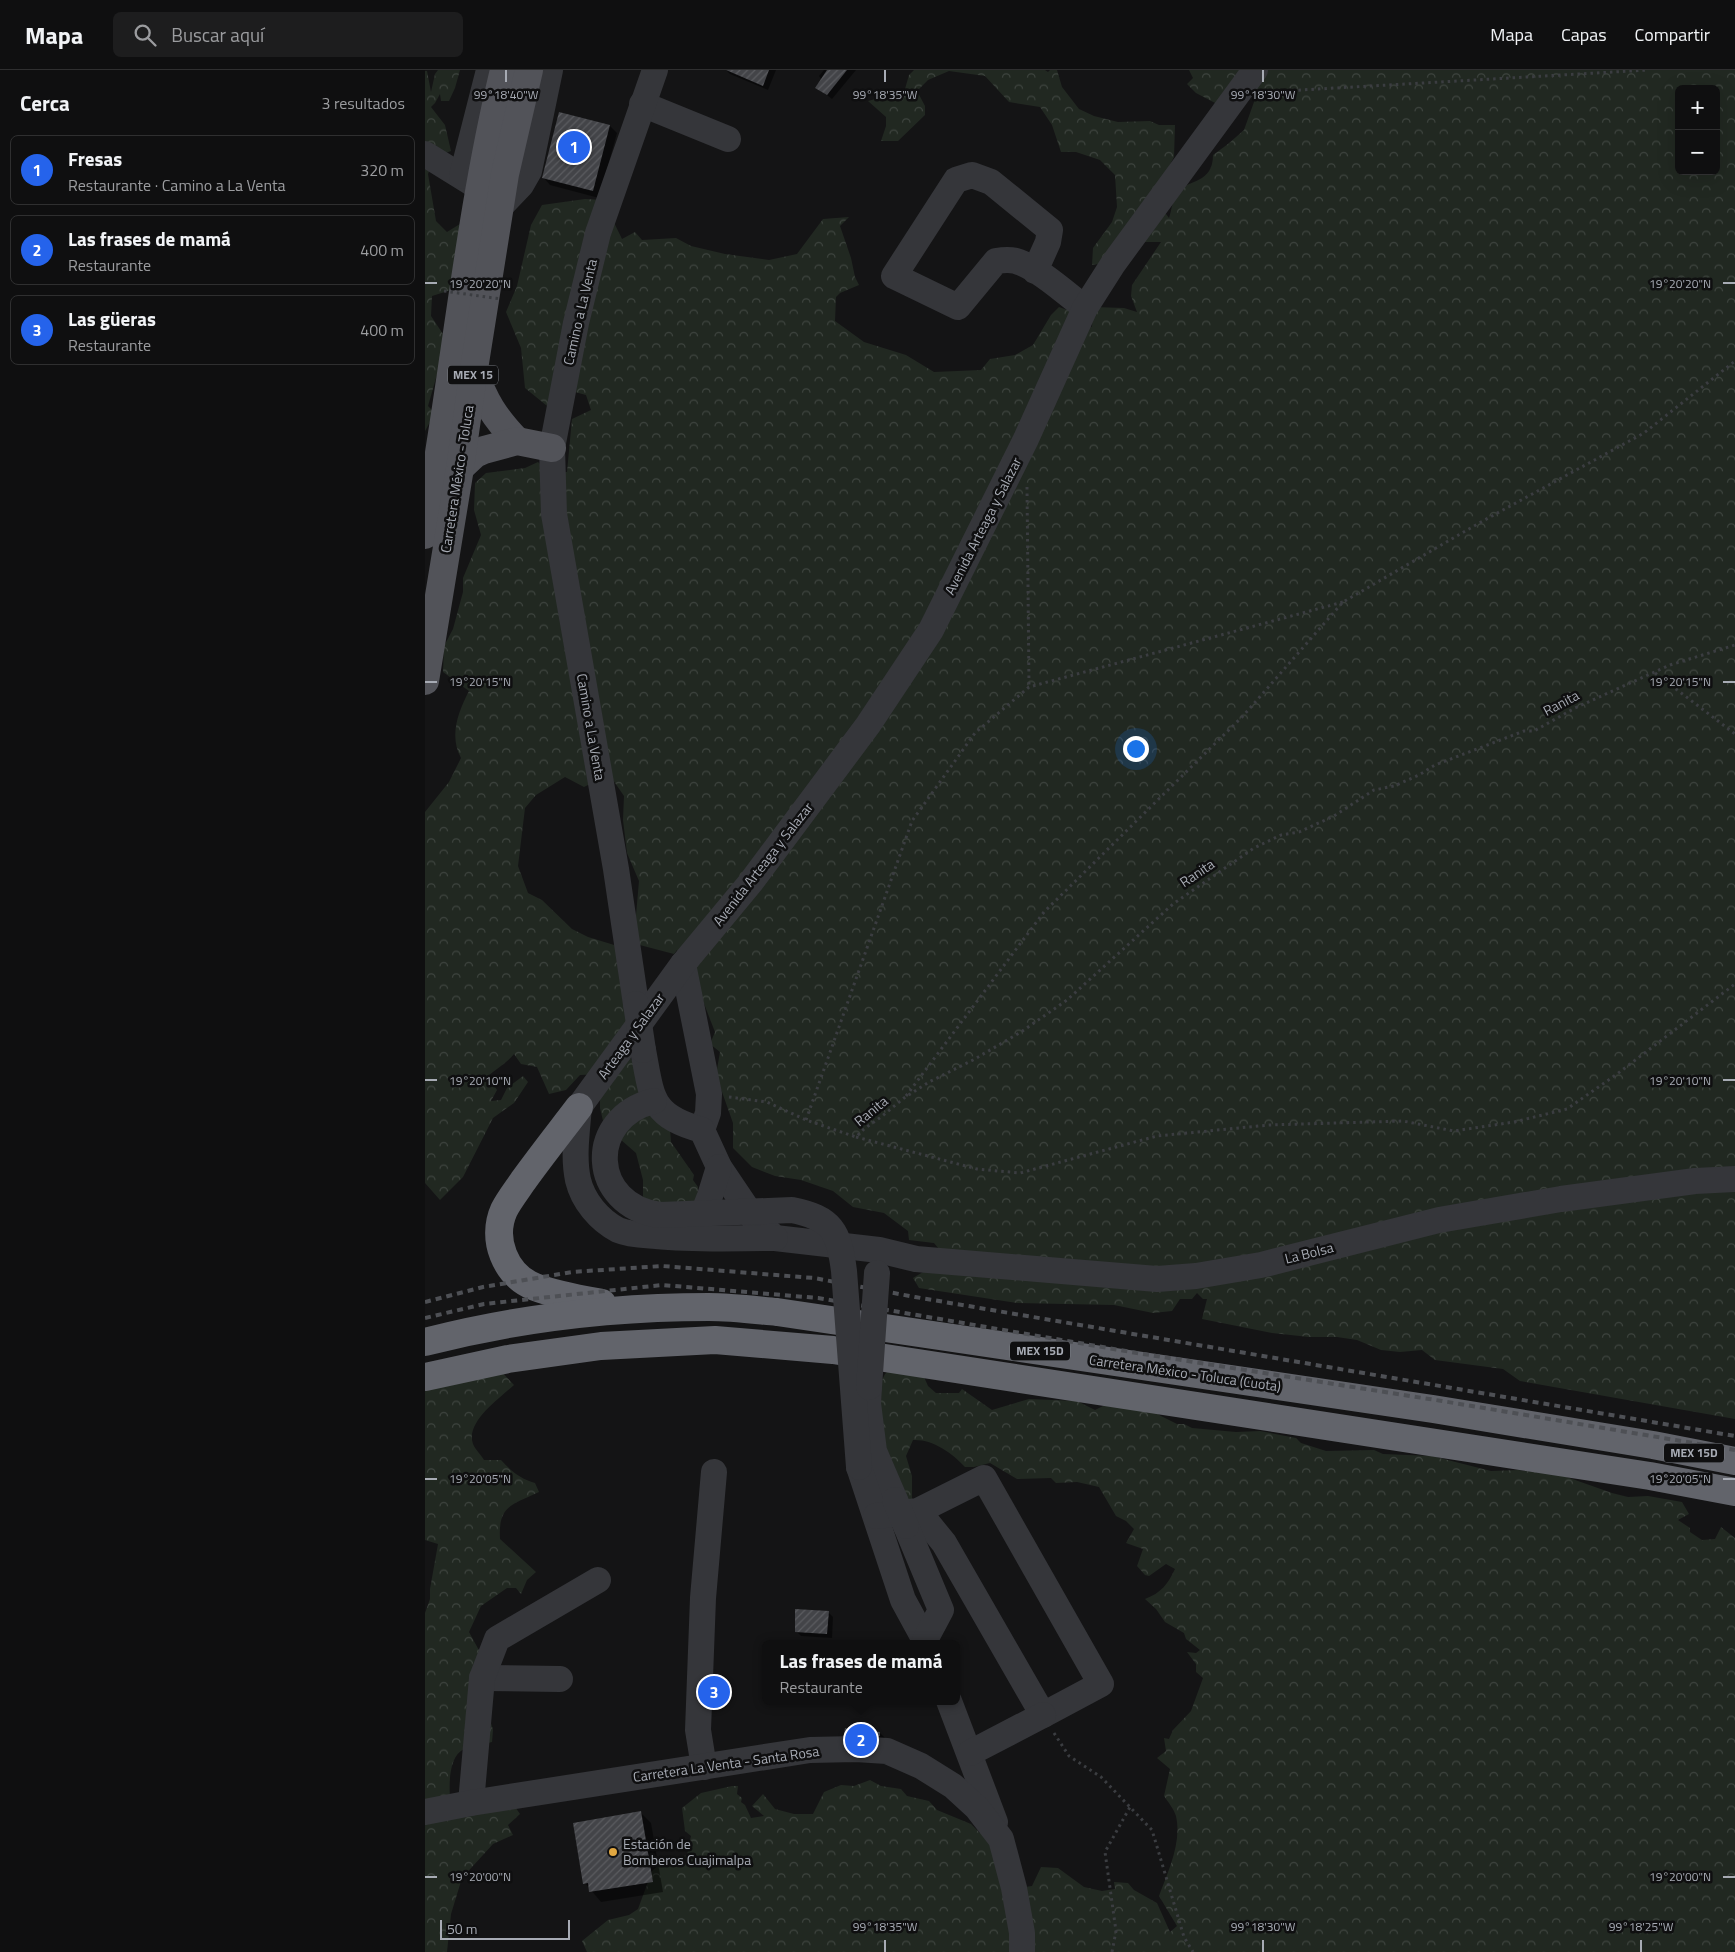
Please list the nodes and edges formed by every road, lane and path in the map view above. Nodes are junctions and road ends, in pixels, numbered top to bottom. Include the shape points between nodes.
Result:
1 (489, 70) edge
2 (504, 70) edge
3 (529, 70) edge
4 (550, 70) edge
5 (655, 70) edge
6 (1255, 70) edge
7 (1648, 70) edge
8 (1237, 93) junction
9 (642, 104) junction
10 (728, 139) dead end
11 (425, 154) edge
12 (470, 182) junction
13 (501, 207) junction
14 (1035, 271) junction
15 (444, 292) dead end
16 (501, 299) dead end
17 (1085, 308) junction
18 (1735, 361) edge
19 (474, 370) junction
20 (517, 442) junction
21 (552, 448) junction
22 (460, 468) junction
23 (1027, 478) dead end
24 (425, 535) edge
25 (1343, 602) junction
26 (1735, 645) edge
27 (1655, 672) junction
28 (425, 681) edge
29 (1029, 687) junction
30 (1735, 734) edge
31 (683, 964) junction
32 (1735, 984) edge
33 (709, 1094) junction
34 (904, 1098) junction
35 (654, 1101) junction
36 (579, 1108) junction
37 (806, 1120) junction
38 (702, 1130) junction
39 (856, 1137) junction
40 (719, 1166) junction
41 (1735, 1179) edge
42 (775, 1238) junction
43 (693, 1239) junction
44 (878, 1261) junction
45 (640, 1310) junction
46 (425, 1342) edge
47 (425, 1377) edge
48 (1735, 1461) edge
49 (714, 1472) dead end
50 (1735, 1492) edge
51 (885, 1508) junction
52 (912, 1519) junction
53 (598, 1580) dead end
54 (925, 1640) edge
55 (927, 1640) edge
56 (482, 1678) junction
57 (560, 1679) dead end
58 (951, 1705) edge
59 (1043, 1716) junction
60 (969, 1753) junction
61 (703, 1766) junction
62 (471, 1803) junction
63 (1130, 1807) junction
64 (425, 1812) edge
65 (1001, 1839) junction
66 (1022, 1952) edge
67 (1112, 1952) edge
68 (1193, 1952) edge

1 - 12 street
2 - 12 main road, Carretera México - Toluca / MEX 15
3 - 13 main road, Carretera México - Toluca / MEX 15 via 505,174
4 - 13 street via 529,171
5 - 9 street, Camino a La Venta
6 - 8 street, Avenida Arteaga y Salazar
7 - 8 path
8 - 17 street, Avenida Arteaga y Salazar via 1113,264
9 - 10 street
9 - 21 street, Camino a La Venta via 598,233 576,323
11 - 12 street
12 - 24 main road, Carretera México - Toluca / MEX 15 via 435,482
13 - 19 main road, Carretera México - Toluca / MEX 15
14 - 14 street via 1016,261 996,261 958,307 894,276 956,180 972,175 991,182 1050,230
14 - 17 street
15 - 16 path, bridge
17 - 31 street, Avenida Arteaga y Salazar via 1026,439 931,630 868,725 751,882
18 - 25 path via 1645,434 1481,522
19 - 20 main road via 492,413
19 - 22 main road, Carretera México - Toluca / MEX 15
20 - 21 main road
20 - 22 main road via 484,450
21 - 35 street, Camino a La Venta, bridge via 554,514
22 - 28 main road, Carretera México - Toluca / MEX 15
23 - 29 path
25 - 29 path
25 - 34 path via 1243,716 1044,912
26 - 27 path, Ranita
27 - 30 path
27 - 34 path, Ranita via 1575,708 1534,731 1524,731 1435,765 1394,786 1374,790 1333,816 1254,848 1173,904 1067,1000 1021,1032
29 - 37 path via 975,733 912,822
31 - 33 street
31 - 36 street, Arteaga y Salazar
32 - 39 path via 1567,1109 1514,1122 1454,1131 1403,1121 1269,1125 1157,1136 1020,1172 977,1169
33 - 37 path, Ranita via 767,1102
33 - 38 street via 709,1113
34 - 39 path, Ranita
35 - 38 street via 666,1114 686,1126
35 - 51 street, bridge via 634,1108 617,1121 605,1150 609,1181 629,1206 660,1215 792,1210 820,1218 835,1233 844,1271 859,1466 865,1489
36 - 43 street via 578,1180 582,1193 597,1214 619,1230 631,1234
36 - 45 highway via 504,1210 500,1222 503,1256 516,1275 535,1287
37 - 39 path, Ranita
38 - 40 street
40 - 42 street via 755,1219
40 - 43 street
41 - 44 street, La Bolsa via 1695,1181 1561,1199 1439,1220 1261,1265 1196,1276 1157,1279 916,1259
42 - 43 street
42 - 44 street
44 - 51 street, bridge via 868,1404
45 - 46 highway, Carretera México - Toluca (Cuota) / MEX 15D via 557,1316
45 - 48 highway, Carretera México - Toluca (Cuota) / MEX 15D via 710,1307 777,1312 1433,1409
47 - 50 highway, Carretera México - Toluca (Cuota) / MEX 15D via 508,1359 601,1346 715,1340 778,1344 1200,1405
49 - 61 street via 703,1598 697,1730
51 - 52 street, bridge
51 - 54 street via 903,1600
52 - 55 street via 941,1610
52 - 59 street via 945,1543
52 - 59 street via 984,1478 1101,1684
53 - 56 street via 497,1640
56 - 57 street
56 - 62 street
58 - 60 street
59 - 60 street
59 - 63 path via 1069,1756 1101,1777
60 - 65 street
61 - 62 street, Carretera La Venta - Santa Rosa
61 - 65 street, Carretera La Venta - Santa Rosa via 810,1750 887,1751 921,1766 953,1786 977,1808
62 - 64 street, Carretera La Venta - Santa Rosa
63 - 67 path via 1105,1852 1116,1931
63 - 68 path via 1152,1830 1183,1937
65 - 66 street, Carretera La Venta - Santa Rosa via 1014,1888

